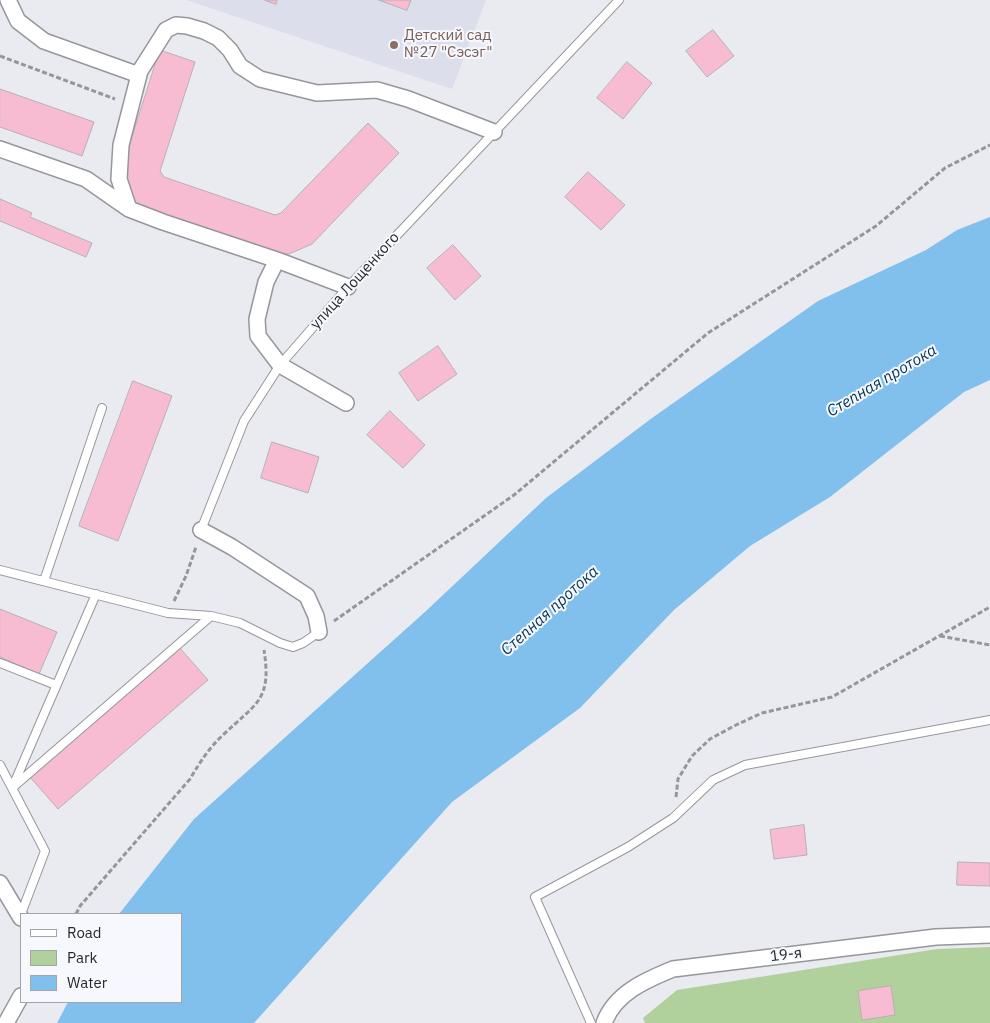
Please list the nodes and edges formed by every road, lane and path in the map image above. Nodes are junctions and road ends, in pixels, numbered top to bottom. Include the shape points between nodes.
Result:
1 (8, 0) edge
2 (619, 0) edge
3 (0, 56) edge
4 (139, 75) junction
5 (115, 99) dead end
6 (494, 132) junction
7 (990, 146) edge
8 (0, 149) edge
9 (129, 209) junction
10 (277, 260) junction
11 (348, 287) junction
12 (280, 365) junction
13 (346, 403) dead end
14 (102, 408) dead end
15 (201, 530) junction
16 (0, 570) edge
17 (44, 581) junction
18 (96, 594) junction
19 (990, 607) edge
20 (168, 613) junction
21 (211, 616) junction
22 (256, 631) junction
23 (319, 632) junction
24 (940, 636) junction
25 (990, 645) edge
26 (0, 663) edge
27 (56, 685) junction
28 (990, 720) edge
29 (0, 765) edge
30 (12, 788) junction
31 (673, 818) junction
32 (0, 883) edge
33 (22, 913) edge
34 (76, 913) edge
35 (20, 914) edge
36 (990, 935) edge
37 (20, 998) edge
38 (6, 1023) edge
39 (591, 1023) edge
40 (604, 1023) edge

1 - 4 street via 18,21 44,41
2 - 6 lane, улица Лощенкого
3 - 5 path
4 - 6 street via 166,30 176,25 186,26 218,38 240,66 260,79 317,93 377,90
4 - 9 street via 121,145 119,179
6 - 11 lane, улица Лощенкого
7 - 23 path via 945,168 876,226 708,333 514,495
8 - 9 street via 86,179
9 - 10 street
10 - 11 street
10 - 12 street via 266,282 257,327 258,336
11 - 12 lane, улица Лощенкого
12 - 13 street
12 - 15 lane, улица Лощенкого via 244,421
14 - 17 lane
15 - 20 path via 186,576
15 - 23 street via 307,596
16 - 17 lane
17 - 18 lane
18 - 20 lane
18 - 27 lane
19 - 24 path
20 - 21 lane
21 - 22 lane via 240,622
21 - 30 lane
22 - 23 lane via 293,647
22 - 34 path via 264,650 267,671 264,691 258,702 210,748 190,779
24 - 25 path
24 - 31 path via 832,697 762,713 710,739 692,756 678,779
26 - 27 lane
27 - 30 lane
28 - 31 lane via 745,765 713,780
29 - 30 lane
30 - 33 lane via 45,851
31 - 39 lane via 628,847 535,897
32 - 35 street
36 - 40 street, 19-я via 936,937 673,969 646,980 621,998 607,1014
37 - 38 street

